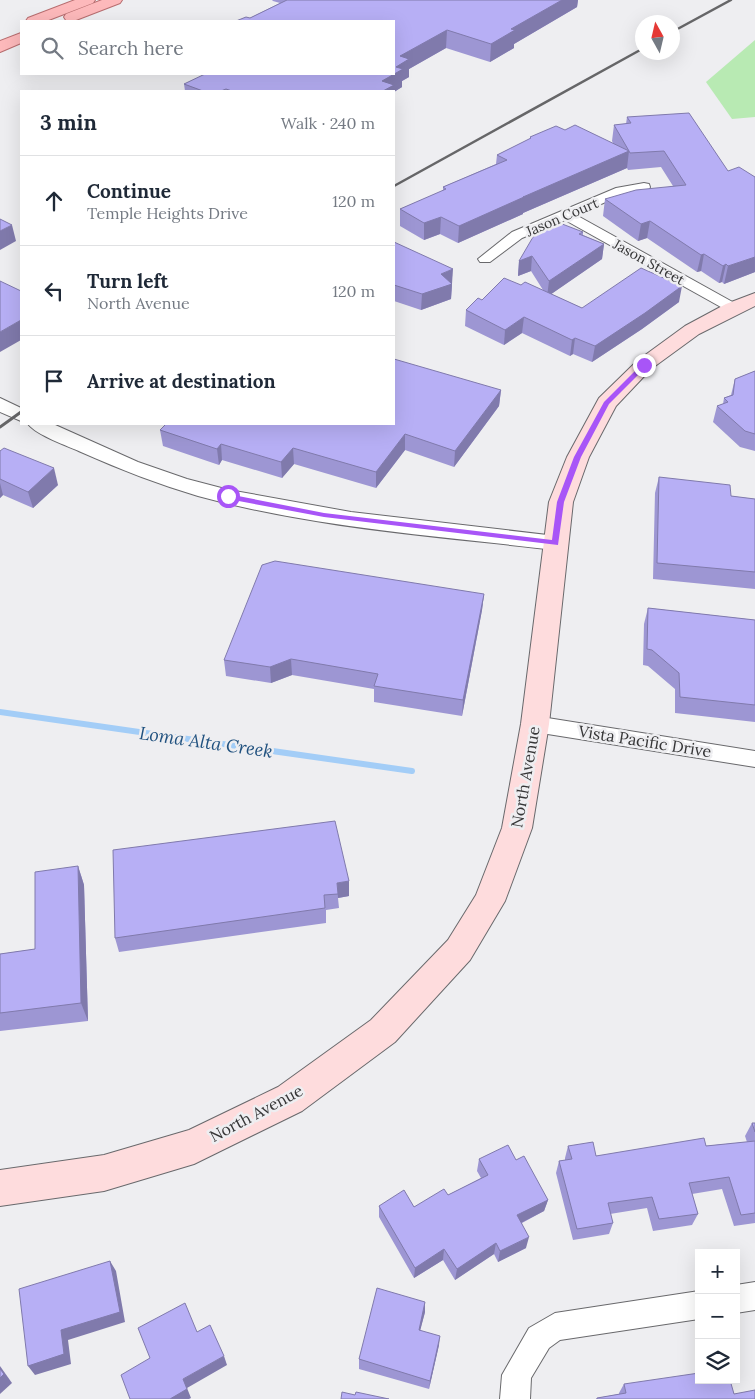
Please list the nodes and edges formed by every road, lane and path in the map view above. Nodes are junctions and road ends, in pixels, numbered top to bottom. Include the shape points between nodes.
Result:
1 (88, 0) edge
2 (115, 0) edge
3 (36, 20) edge
4 (64, 20) edge
5 (20, 26) edge
6 (0, 35) edge
7 (20, 38) edge
8 (0, 47) edge
9 (644, 187) edge
10 (566, 215) junction
11 (485, 259) dead end
12 (755, 299) edge
13 (732, 308) junction
14 (0, 404) edge
15 (20, 414) edge
16 (40, 425) edge
17 (556, 543) junction
18 (535, 724) junction
19 (755, 759) edge
20 (0, 1188) edge
21 (755, 1296) edge
22 (740, 1298) edge
23 (695, 1306) edge
24 (515, 1399) edge

1 - 3 main road
2 - 4 main road
5 - 6 main road
7 - 8 main road
9 - 10 street, Jason Court via 621,191
10 - 11 street, Jason Court via 517,236
10 - 13 street, Jason Street
12 - 13 main road, North Avenue
13 - 17 main road, North Avenue via 692,330 644,365 607,404 578,457 564,493
14 - 15 street
16 - 17 street via 172,481 228,496 324,515
17 - 18 main road, North Avenue
18 - 19 street, Vista Pacific Drive
18 - 20 main road, North Avenue via 517,828 489,901 459,950 383,1031 290,1099 194,1146 104,1174
21 - 22 street
23 - 24 street via 555,1327 538,1338 517,1374

